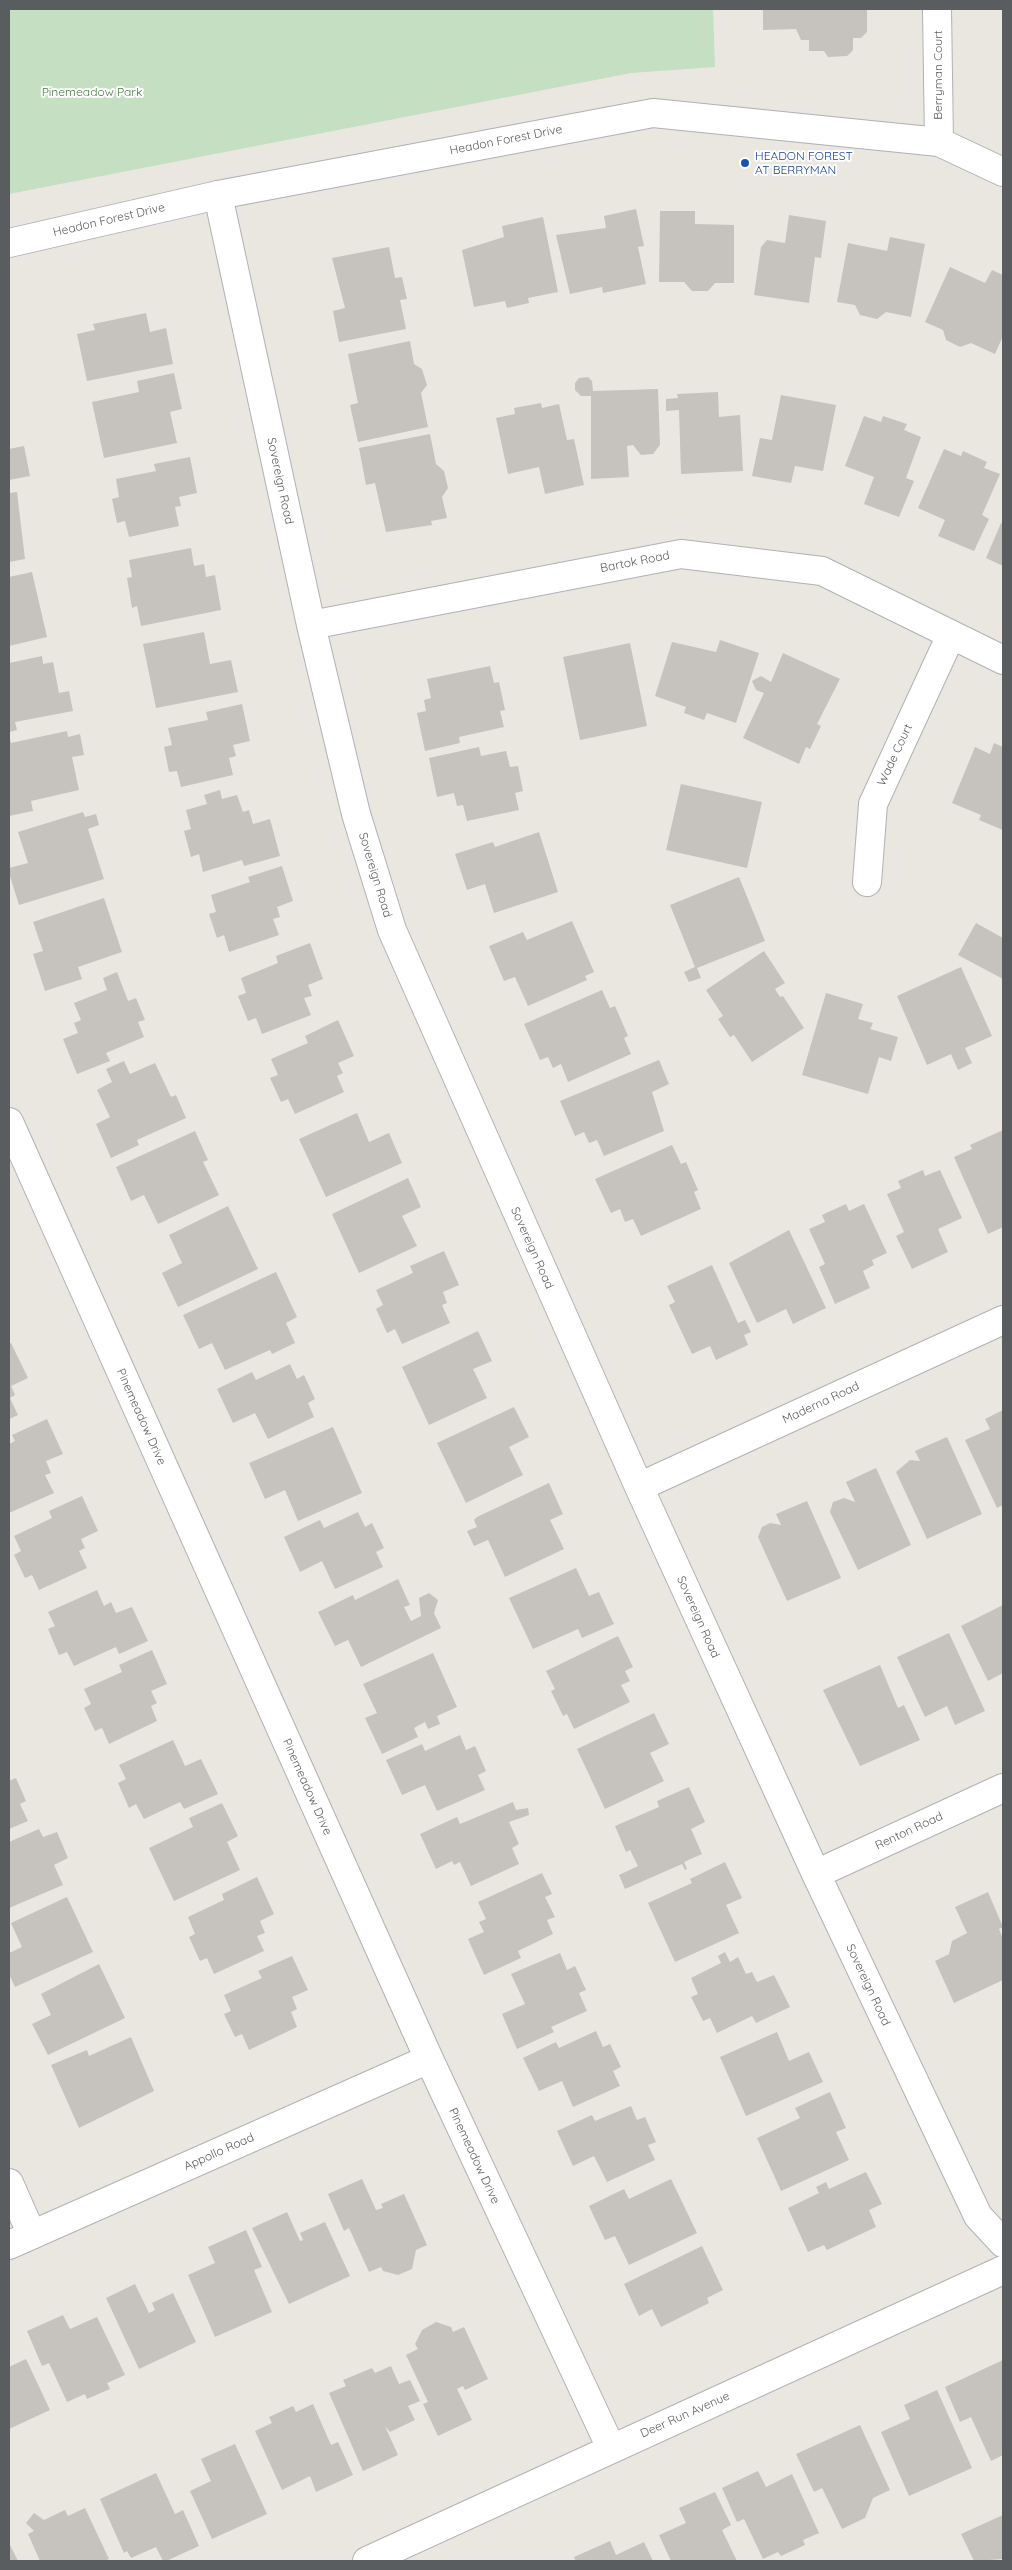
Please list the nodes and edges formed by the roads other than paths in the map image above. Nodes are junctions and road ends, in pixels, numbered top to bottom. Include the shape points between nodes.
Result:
1 (938, 9) edge
2 (939, 142) junction
3 (1003, 172) edge
4 (218, 195) junction
5 (9, 243) edge
6 (311, 625) junction
7 (950, 635) junction
8 (1003, 660) edge
9 (867, 882) dead end
10 (9, 1122) edge
11 (1003, 1320) edge
12 (639, 1487) junction
13 (1003, 1788) edge
14 (816, 1874) junction
15 (429, 2059) junction
16 (9, 2183) edge
17 (20, 2240) edge
18 (1003, 2243) edge
19 (1003, 2270) edge
20 (611, 2448) junction
21 (367, 2561) edge

1 - 2 street, Berryman Court
2 - 3 street, Headon Forest Drive
2 - 4 street, Headon Forest Drive via 653,113
4 - 5 street, Headon Forest Drive
4 - 6 street, Sovereign Road
6 - 7 street, Bartok Road via 681,554 822,571
6 - 12 street, Sovereign Road via 356,814 392,930
7 - 8 street, Bartok Road
7 - 9 street, Wade Court via 873,804
10 - 15 street, Pinemeadow Drive
11 - 12 street, Maderna Road
12 - 14 street, Sovereign Road
13 - 14 street, Renton Road
14 - 18 street, Sovereign Road via 978,2216
15 - 17 street, Appollo Road
15 - 20 street, Pinemeadow Drive
16 - 17 street
19 - 20 street, Deer Run Avenue
20 - 21 street, Deer Run Avenue

